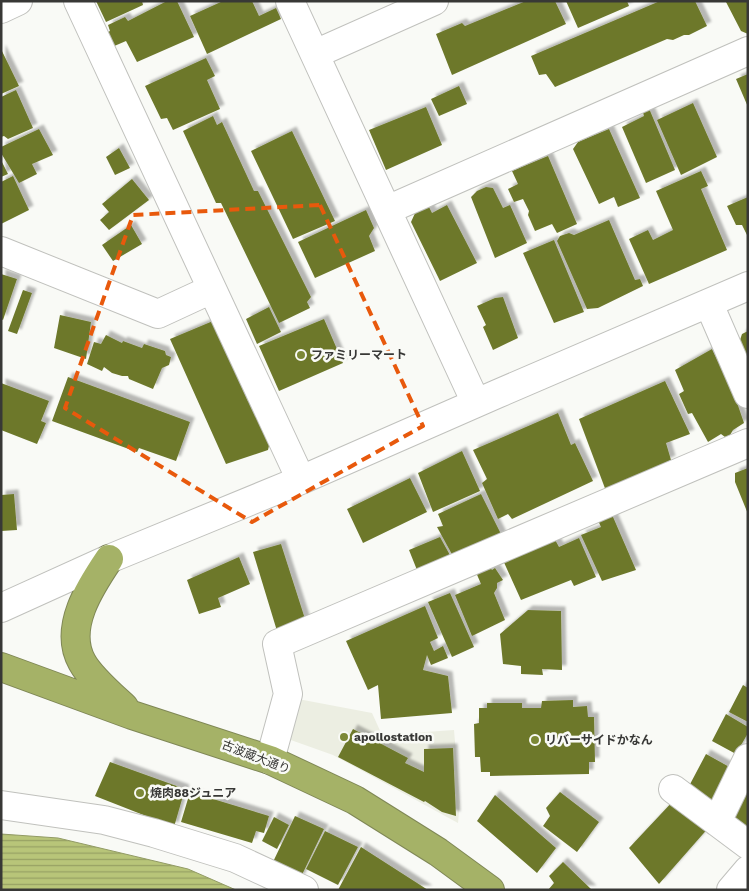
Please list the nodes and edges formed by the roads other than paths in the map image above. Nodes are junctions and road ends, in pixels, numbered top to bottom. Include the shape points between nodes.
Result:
1 (18, 1) edge
2 (78, 1) edge
3 (290, 1) edge
4 (434, 1) edge
5 (1, 9) edge
6 (748, 52) edge
7 (315, 54) junction
8 (387, 210) junction
9 (1, 251) edge
10 (748, 286) edge
11 (212, 289) junction
12 (708, 304) junction
13 (748, 394) edge
14 (476, 403) junction
15 (748, 443) edge
16 (301, 480) junction
17 (109, 559) junction
18 (1, 608) edge
19 (1, 667) edge
20 (132, 715) junction
21 (748, 758) edge
22 (270, 760) junction
23 (673, 789) dead end
24 (1, 805) edge
25 (717, 822) junction
26 (748, 845) edge
27 (748, 870) edge
28 (304, 890) edge
29 (490, 890) edge
30 (731, 890) edge

1 - 5 street
2 - 11 street
3 - 7 street
4 - 7 street
6 - 8 street
7 - 8 street
8 - 14 street
9 - 11 street via 158,314
10 - 12 street
11 - 16 street
12 - 13 street
12 - 14 street
14 - 16 street
15 - 22 street via 278,644 288,694
16 - 17 street
17 - 18 street
17 - 20 highway via 89,589 78,619 77,647 82,662
19 - 20 highway, 古波蔵大通り
20 - 22 highway, 古波蔵大通り
21 - 25 street
22 - 29 highway, 古波蔵大通り via 355,800 438,852
23 - 25 street
24 - 28 street via 104,820 154,833 235,858
25 - 26 street
27 - 30 street

